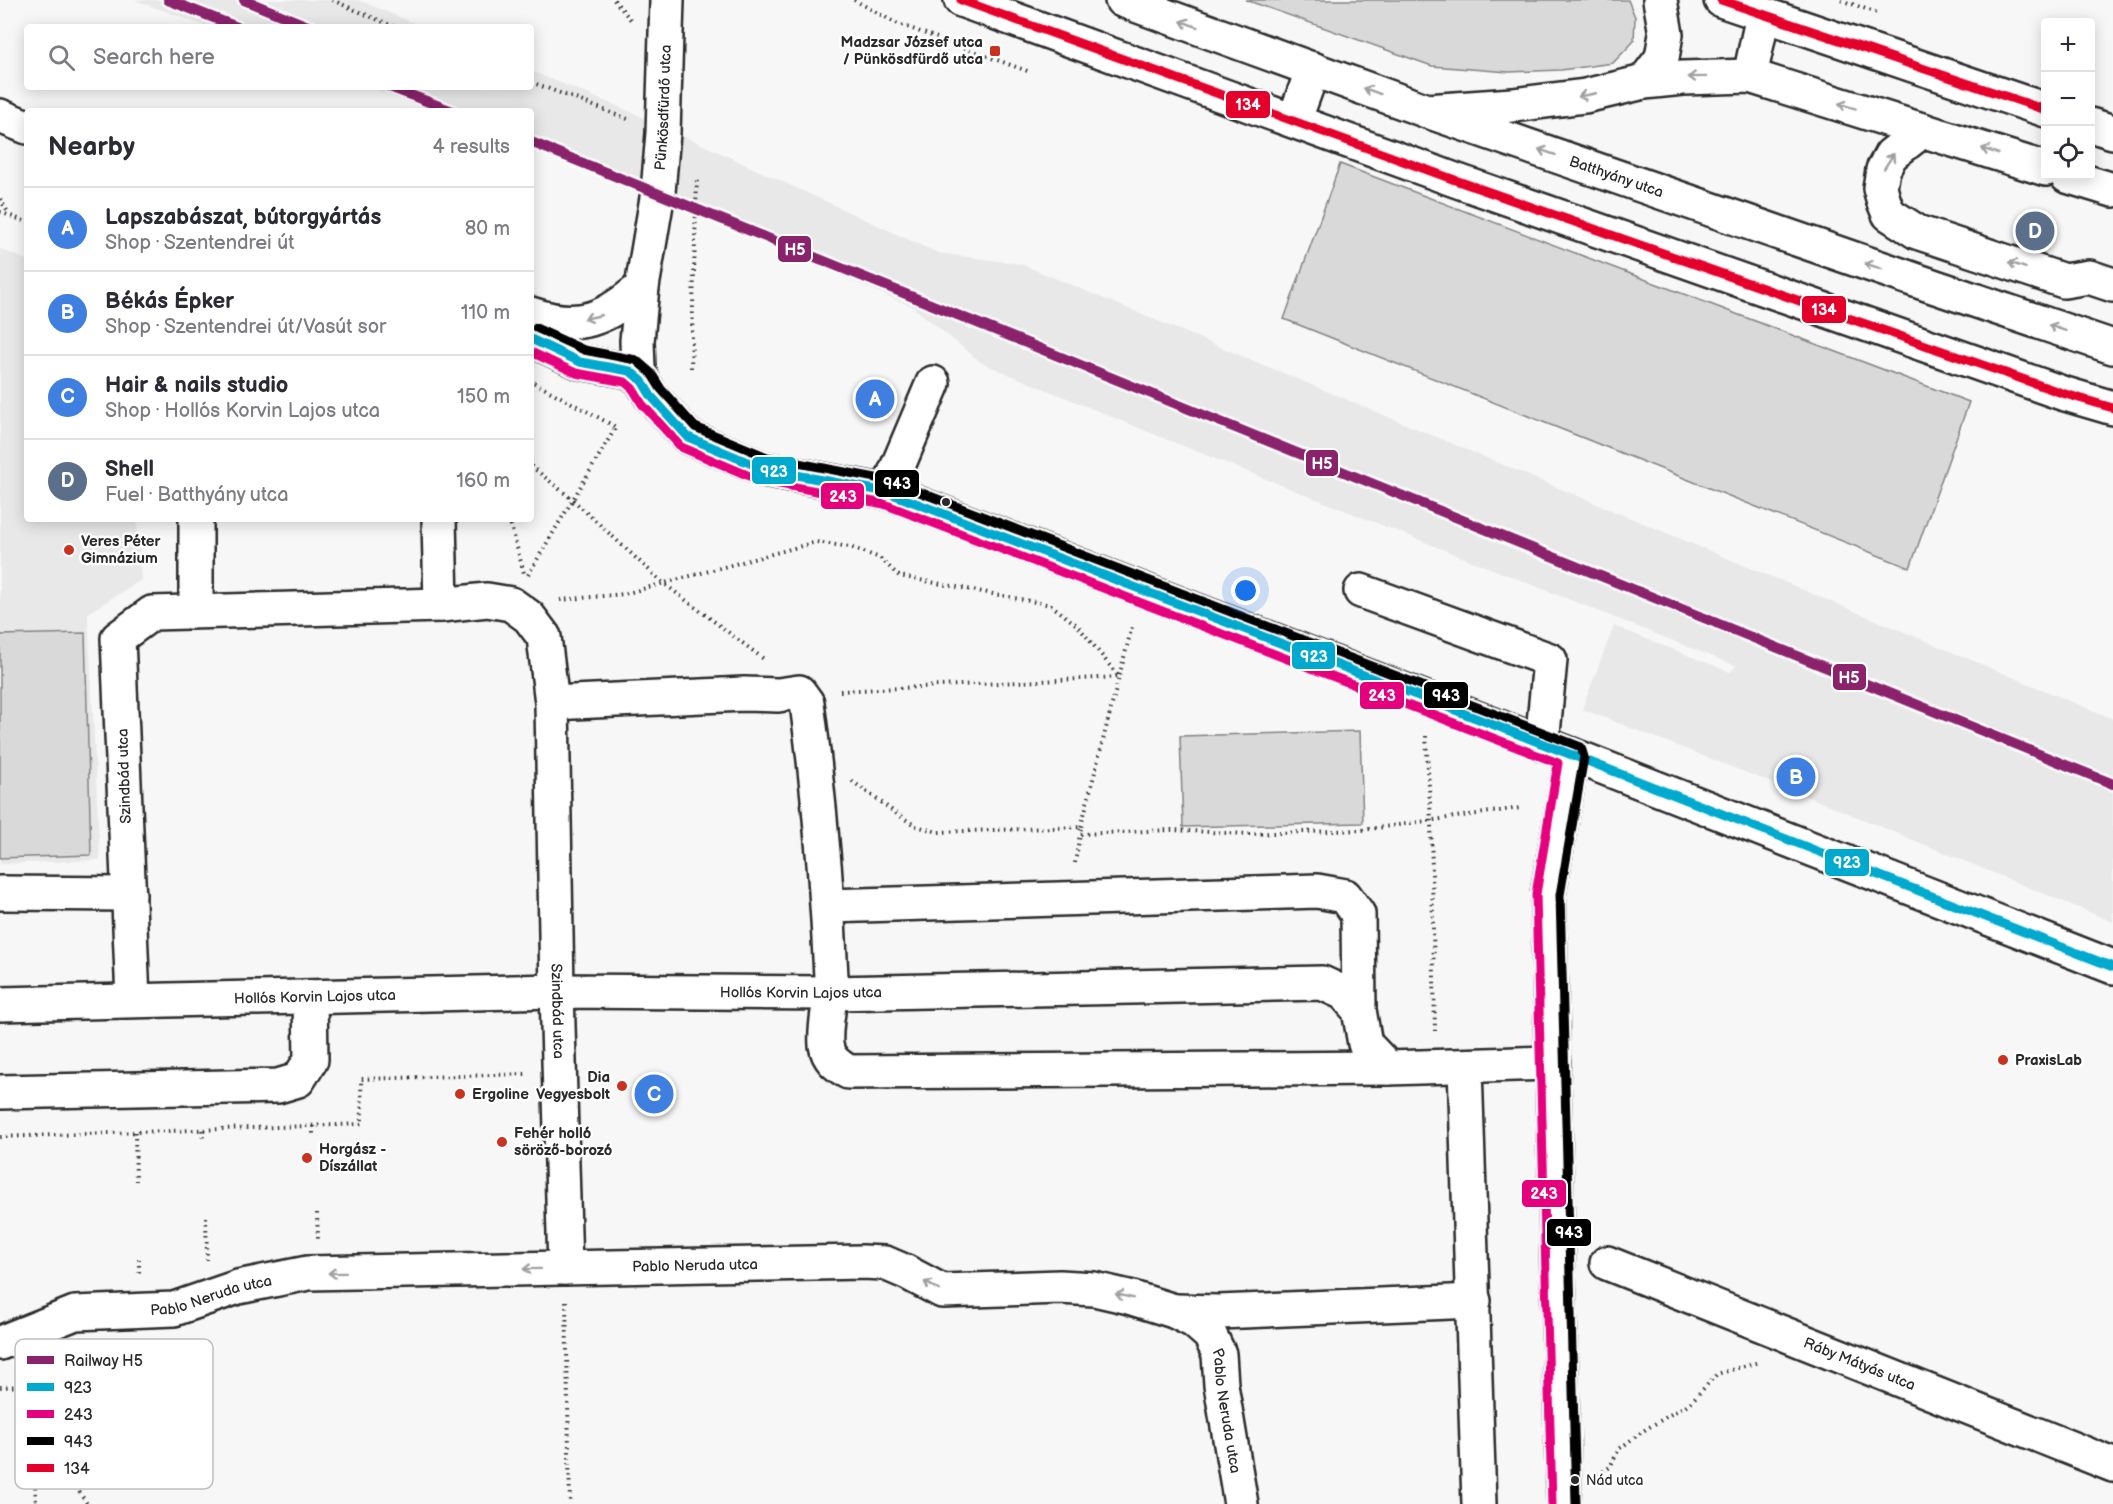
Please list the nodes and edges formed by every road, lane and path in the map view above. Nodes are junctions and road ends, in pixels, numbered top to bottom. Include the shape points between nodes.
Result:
1 (332, 0) edge
2 (666, 0) edge
3 (854, 0) edge
4 (962, 0) edge
5 (1122, 0) edge
6 (1660, 0) edge
7 (1721, 0) edge
8 (1763, 15) junction
9 (388, 24) edge
10 (1313, 69) junction
11 (1030, 72) dead end
12 (1750, 76) junction
13 (1644, 82) junction
14 (534, 83) edge
15 (2041, 108) edge
16 (1427, 111) junction
17 (0, 116) edge
18 (1294, 121) junction
19 (24, 126) edge
20 (2094, 126) edge
21 (1923, 130) junction
22 (2113, 132) edge
23 (663, 133) junction
24 (2041, 167) edge
25 (2080, 180) edge
26 (2113, 190) edge
27 (0, 201) edge
28 (0, 212) edge
29 (10, 215) junction
30 (24, 221) edge
31 (2113, 285) edge
32 (642, 286) junction
33 (534, 315) edge
34 (534, 340) edge
35 (2113, 346) edge
36 (642, 381) junction
37 (534, 383) edge
38 (933, 383) dead end
39 (2113, 408) edge
40 (534, 468) edge
41 (887, 492) junction
42 (573, 500) junction
43 (196, 522) edge
44 (439, 522) edge
45 (510, 522) edge
46 (662, 582) junction
47 (1361, 591) dead end
48 (511, 604) junction
49 (441, 605) junction
50 (196, 611) junction
51 (1134, 618) dead end
52 (1119, 677) junction
53 (799, 692) junction
54 (552, 703) junction
55 (1426, 732) dead end
56 (1542, 744) junction
57 (813, 751) junction
58 (1572, 755) junction
59 (1520, 808) dead end
60 (1431, 820) junction
61 (1081, 827) junction
62 (0, 893) edge
63 (129, 894) junction
64 (828, 906) junction
65 (2113, 967) edge
66 (557, 991) junction
67 (832, 993) junction
68 (310, 997) junction
69 (133, 1000) junction
70 (0, 1004) edge
71 (1359, 1010) junction
72 (1553, 1063) junction
73 (1450, 1067) junction
74 (1388, 1068) junction
75 (0, 1092) edge
76 (313, 1126) dead end
77 (202, 1130) dead end
78 (135, 1132) dead end
79 (313, 1136) dead end
80 (203, 1139) dead end
81 (136, 1181) dead end
82 (206, 1217) dead end
83 (1607, 1263) dead end
84 (565, 1268) junction
85 (209, 1297) junction
86 (1474, 1301) junction
87 (1174, 1311) junction
88 (1786, 1334) junction
89 (14, 1338) edge
90 (0, 1387) edge
91 (15, 1387) edge
92 (2113, 1465) edge
93 (1589, 1480) dead end
94 (35, 1489) edge
95 (77, 1489) edge
96 (36, 1504) edge
97 (87, 1504) edge
98 (570, 1504) edge
99 (1241, 1504) edge
100 (1479, 1504) edge
101 (1564, 1504) edge

1 - 9 path
2 - 23 street, Pünkösdfürdő utca
3 - 11 path via 896,23
4 - 18 street
10 -> 5 street, Batthyány utca
6 - 13 street via 1666,34 1662,58
7 - 8 street
8 - 12 street
8 - 15 street
16 -> 10 street, Batthyány utca
10 - 18 street
12 -> 13 street
21 -> 12 street
13 -> 16 street via 1585,96
14 - 23 path
35 -> 16 street, Batthyány utca
17 - 19 street
18 - 39 street
20 - 22 street
24 -> 21 street
31 -> 21 street via 2089,277 2064,281 1917,232 1889,214 1880,188 1883,170 1891,155
23 - 32 street, Pünkösdfürdő utca via 658,192
25 - 26 street
27 - 29 path
28 - 29 path
29 - 30 path
32 -> 33 street via 596,319 548,320
32 - 36 street, Pünkösdfürdő utca via 637,357
34 - 36 street via 580,362 624,369
36 - 41 street via 688,437 764,469
37 - 42 path via 616,427
38 - 41 street
40 - 42 path
41 - 56 street
42 - 45 path via 526,579
42 - 46 path
43 - 50 street
44 - 49 street
46 - 48 path via 624,594
46 - 52 path via 816,542 850,547 880,558 899,576 1051,605 1078,626
46 - 53 path via 761,656
47 - 56 street via 1550,660
48 - 49 street, Szindbád utca via 487,600
48 - 54 street, Szindbád utca via 529,617 544,636
49 - 50 street, Szindbád utca
50 - 63 street, Szindbád utca via 152,613 118,638
51 - 52 path
52 - 53 path
52 - 61 path
53 - 54 street
53 - 57 street via 807,703
54 - 66 street, Szindbád utca
55 - 60 path
56 - 58 street
57 - 61 path via 916,826 938,832
57 - 64 street
58 - 65 street
58 - 72 street via 1548,894
59 - 60 path
60 - 61 path via 1362,830 1247,834 1172,830 1080,834
60 - 73 path
62 - 63 street
63 - 69 street, Szindbád utca
64 - 67 street
64 - 71 street via 1317,891 1345,896 1358,915
66 - 67 street, Hollós Korvin Lajos utca
66 - 68 street, Hollós Korvin Lajos utca
66 - 84 street, Szindbád utca
67 - 71 street, Hollós Korvin Lajos utca via 1322,983 1344,993
67 - 74 street via 826,1047 833,1062 848,1072
68 - 69 street, Hollós Korvin Lajos utca
68 - 75 street via 311,1060 297,1080 278,1086
69 - 70 street, Hollós Korvin Lajos utca
71 - 74 street via 1365,1044
72 - 73 street
72 - 101 street
73 - 74 street
73 - 86 street
76 - 79 path
77 - 80 path
78 - 81 path
82 - 85 path
83 - 88 street, Ráby Mátyás utca
84 -> 85 street, Pablo Neruda utca via 308,1273
87 -> 84 street, Pablo Neruda utca via 1130,1297 1060,1287 942,1291 885,1263
84 - 98 path
85 - 89 street, Pablo Neruda utca via 174,1309 75,1313
86 - 87 street
86 - 100 street
87 - 99 street, Pablo Neruda utca via 1210,1335 1219,1354
88 - 92 street, Ráby Mátyás utca
88 - 93 path via 1770,1359 1717,1374 1690,1403 1619,1449 1610,1467
90 - 91 path
94 - 96 path
95 - 97 path

